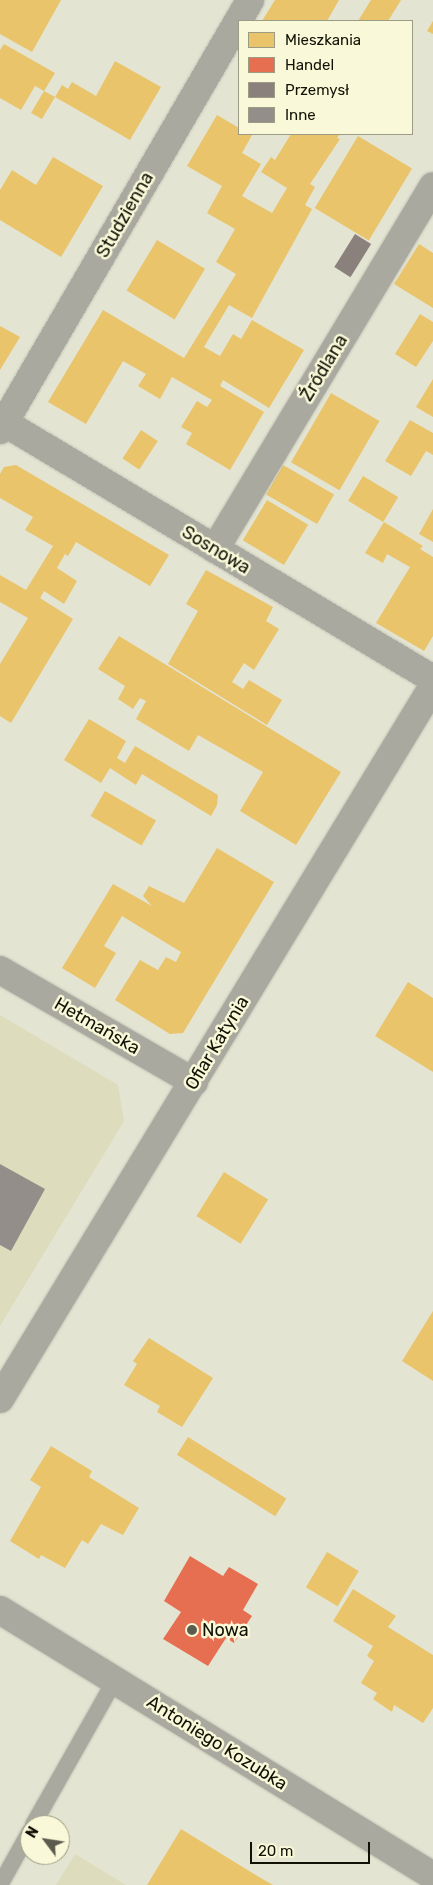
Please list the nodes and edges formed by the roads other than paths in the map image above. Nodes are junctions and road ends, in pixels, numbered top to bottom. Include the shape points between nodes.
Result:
1 (250, 0) edge
2 (238, 20) edge
3 (238, 20) edge
4 (433, 186) edge
5 (1, 424) edge
6 (215, 549) junction
7 (433, 679) edge
8 (433, 686) edge
9 (0, 970) edge
10 (194, 1082) junction
11 (0, 1400) edge
12 (0, 1610) edge
13 (115, 1680) junction
14 (39, 1815) edge
15 (20, 1849) edge
16 (433, 1876) edge
17 (0, 1885) edge

1 - 2 street, Studzienna
3 - 5 street, Studzienna
4 - 6 street, Źródlana
5 - 6 street, Sosnowa
6 - 7 street, Sosnowa
8 - 10 street, Ofiar Katynia
9 - 10 street, Hetmańska
10 - 11 street, Ofiar Katynia
12 - 13 street, Antoniego Kozubka
13 - 14 lane
13 - 16 street, Antoniego Kozubka
15 - 17 lane

